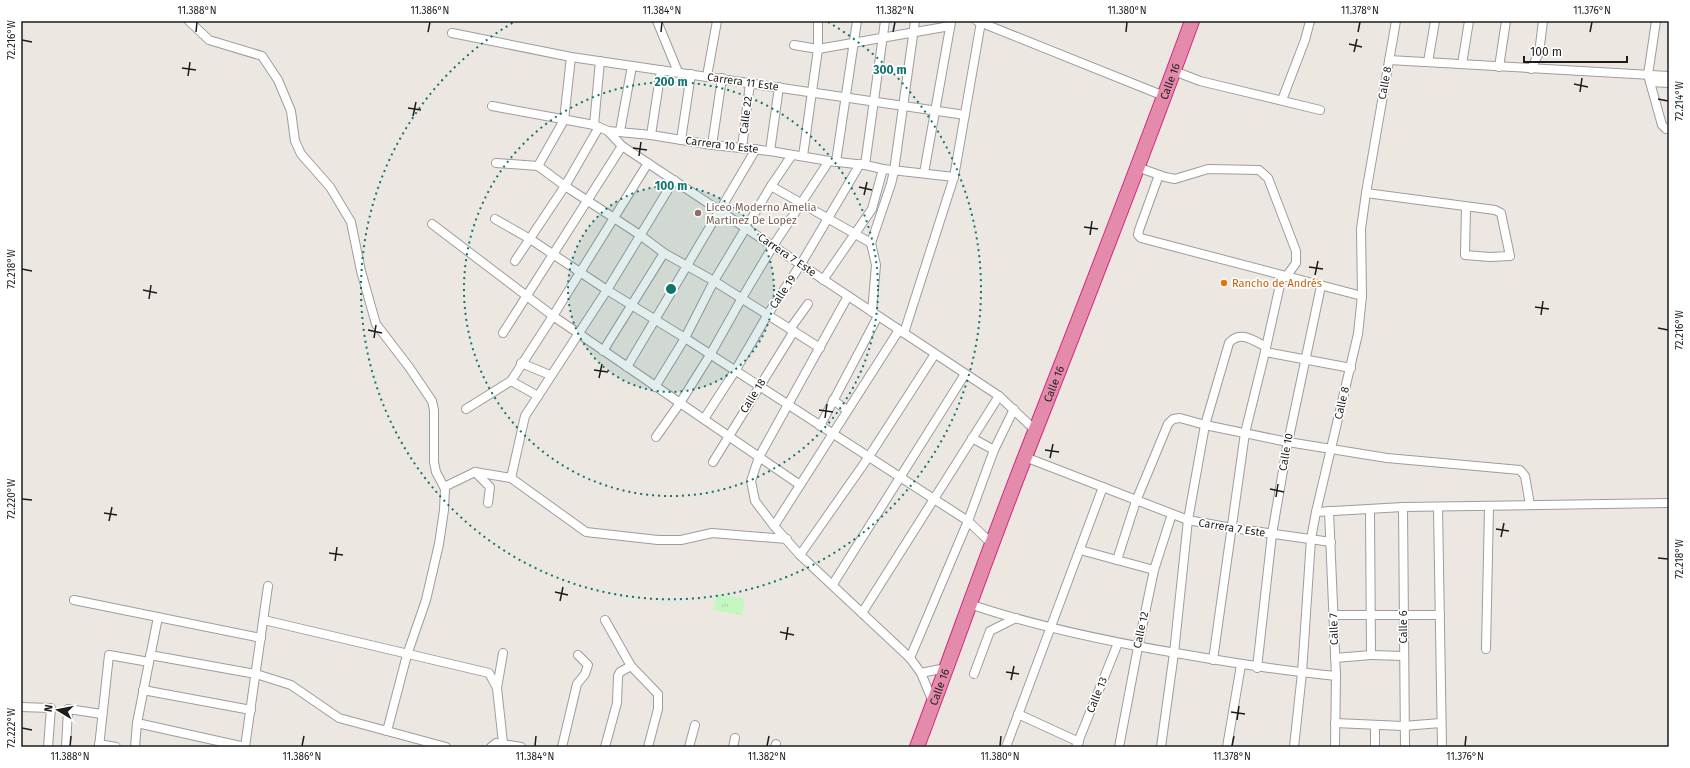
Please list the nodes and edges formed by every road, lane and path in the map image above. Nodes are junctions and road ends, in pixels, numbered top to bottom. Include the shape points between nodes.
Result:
1 (190, 21) edge
2 (657, 21) edge
3 (717, 21) edge
4 (818, 21) edge
5 (857, 21) edge
6 (885, 21) edge
7 (915, 21) edge
8 (1192, 21) edge
9 (1310, 21) edge
10 (1396, 21) edge
11 (1435, 21) edge
12 (1470, 21) edge
13 (1506, 21) edge
14 (1543, 21) edge
15 (1656, 21) edge
16 (979, 22) edge
17 (951, 24) edge
18 (914, 32) junction
19 (452, 33) dead end
20 (882, 38) junction
21 (853, 43) junction
22 (794, 45) dead end
23 (818, 50) junction
24 (571, 57) junction
25 (1389, 60) junction
26 (600, 61) junction
27 (1428, 62) junction
28 (1462, 64) junction
29 (632, 66) junction
30 (1499, 67) junction
31 (1531, 69) junction
32 (661, 70) junction
33 (678, 72) junction
34 (1178, 73) junction
35 (691, 74) junction
36 (707, 76) junction
37 (1669, 76) edge
38 (722, 78) junction
39 (1649, 78) junction
40 (750, 82) junction
41 (1669, 84) edge
42 (779, 87) junction
43 (811, 92) junction
44 (1164, 96) junction
45 (846, 98) junction
46 (1282, 100) junction
47 (873, 102) junction
48 (492, 106) dead end
49 (902, 106) junction
50 (1320, 110) dead end
51 (935, 111) junction
52 (965, 115) junction
53 (564, 120) junction
54 (597, 126) junction
55 (1669, 129) edge
56 (608, 131) junction
57 (620, 131) junction
58 (651, 135) junction
59 (681, 140) junction
60 (712, 145) junction
61 (622, 146) junction
62 (742, 148) junction
63 (756, 150) junction
64 (770, 151) junction
65 (792, 155) junction
66 (803, 156) junction
67 (833, 162) junction
68 (496, 163) dead end
69 (648, 163) junction
70 (862, 165) junction
71 (538, 166) junction
72 (883, 169) junction
73 (894, 171) junction
74 (1150, 172) junction
75 (924, 173) junction
76 (954, 177) junction
77 (674, 180) junction
78 (565, 186) junction
79 (771, 186) junction
80 (1366, 192) junction
81 (588, 200) junction
82 (802, 204) junction
83 (1466, 206) junction
84 (872, 209) junction
85 (720, 210) junction
86 (880, 212) junction
87 (614, 217) junction
88 (495, 219) dead end
89 (828, 220) junction
90 (432, 224) dead end
91 (746, 228) junction
92 (856, 234) junction
93 (640, 235) junction
94 (530, 239) junction
95 (871, 243) junction
96 (773, 246) junction
97 (664, 253) junction
98 (553, 255) junction
99 (514, 261) dead end
100 (801, 264) junction
101 (688, 266) junction
102 (580, 273) junction
103 (1284, 276) junction
104 (823, 280) junction
105 (714, 281) junction
106 (1321, 286) junction
107 (606, 290) junction
108 (527, 296) junction
109 (848, 296) junction
110 (1362, 296) junction
111 (742, 298) junction
112 (808, 304) dead end
113 (632, 306) junction
114 (768, 314) junction
115 (875, 314) junction
116 (553, 316) junction
117 (655, 319) junction
118 (792, 330) junction
119 (901, 331) junction
120 (578, 333) junction
121 (503, 334) dead end
122 (685, 338) junction
123 (820, 348) junction
124 (1266, 349) junction
125 (603, 351) junction
126 (710, 354) junction
127 (935, 354) junction
128 (1304, 359) junction
129 (521, 363) junction
130 (627, 367) junction
131 (1351, 368) junction
132 (735, 371) junction
133 (966, 374) junction
134 (550, 375) junction
135 (511, 381) junction
136 (655, 387) junction
137 (759, 387) junction
138 (538, 396) junction
139 (999, 396) junction
140 (833, 400) junction
141 (680, 403) junction
142 (788, 405) junction
143 (466, 409) dead end
144 (1014, 409) junction
145 (847, 410) junction
146 (704, 419) junction
147 (1205, 425) junction
148 (820, 426) junction
149 (1035, 430) junction
150 (1244, 433) junction
151 (832, 434) junction
152 (728, 436) junction
153 (656, 437) dead end
154 (972, 438) junction
155 (1288, 442) junction
156 (1331, 449) junction
157 (994, 450) junction
158 (1025, 457) junction
159 (760, 458) junction
160 (868, 458) junction
161 (713, 462) dead end
162 (475, 472) junction
163 (511, 478) junction
164 (899, 478) junction
165 (800, 485) junction
166 (444, 487) junction
167 (1103, 487) junction
168 (934, 500) junction
169 (1136, 501) junction
170 (1668, 501) edge
171 (488, 503) dead end
172 (1534, 505) junction
173 (1403, 507) junction
174 (1438, 507) junction
175 (1489, 507) junction
176 (1370, 509) junction
177 (1330, 511) junction
178 (1316, 512) junction
179 (1172, 514) junction
180 (1188, 520) junction
181 (968, 522) junction
182 (774, 526) junction
183 (1232, 528) junction
184 (1272, 534) junction
185 (786, 539) junction
186 (1311, 539) junction
187 (1331, 542) junction
188 (992, 544) junction
189 (1080, 550) junction
190 (800, 555) junction
191 (1117, 560) junction
192 (1154, 570) junction
193 (833, 584) junction
194 (268, 586) dead end
195 (74, 600) dead end
196 (969, 604) junction
197 (862, 613) junction
198 (1333, 615) junction
199 (1370, 615) junction
200 (1403, 615) junction
201 (1440, 616) junction
202 (158, 617) junction
203 (1016, 618) junction
204 (264, 620) junction
205 (604, 620) dead end
206 (1051, 628) junction
207 (261, 638) junction
208 (1118, 643) junction
209 (1138, 647) junction
210 (1486, 649) dead end
211 (503, 652) dead end
212 (1174, 653) junction
213 (407, 655) junction
214 (578, 655) dead end
215 (1371, 655) junction
216 (1403, 656) junction
217 (150, 658) junction
218 (910, 658) junction
219 (1335, 658) junction
220 (1213, 660) junction
221 (1241, 665) junction
222 (631, 666) junction
223 (946, 668) junction
224 (1257, 668) junction
225 (1302, 673) junction
226 (256, 674) junction
227 (921, 674) junction
228 (974, 674) dead end
229 (1336, 676) junction
230 (497, 688) junction
231 (143, 690) junction
232 (933, 703) junction
233 (21, 707) edge
234 (251, 710) junction
235 (102, 714) junction
236 (1018, 714) junction
237 (137, 723) junction
238 (1335, 723) junction
239 (1441, 723) junction
240 (695, 725) dead end
241 (1375, 725) junction
242 (1403, 726) junction
243 (387, 731) junction
244 (735, 738) dead end
245 (503, 743) junction
246 (1078, 744) edge
247 (1009, 745) edge
248 (99, 746) edge
249 (48, 747) edge
250 (66, 747) edge
251 (116, 747) edge
252 (135, 747) edge
253 (245, 747) edge
254 (446, 747) edge
255 (492, 747) edge
256 (521, 747) edge
257 (562, 747) edge
258 (605, 747) edge
259 (648, 747) edge
260 (689, 747) edge
261 (733, 747) edge
262 (917, 747) edge
263 (1119, 747) edge
264 (1161, 747) edge
265 (1227, 747) edge
266 (1294, 747) edge
267 (1335, 747) edge
268 (1375, 747) edge
269 (1405, 747) edge
270 (1442, 747) edge

1 - 166 street via 209,40 262,56 278,80 291,111 295,141 301,154 330,187 350,222 376,324 432,402 434,462
2 - 33 street
3 - 36 street
4 - 23 street
5 - 21 street
6 - 20 street, Calle 19
7 - 18 street
8 - 34 highway, Calle 16
9 - 46 street
10 - 25 street, Calle 8
11 - 27 street
12 - 28 street
13 - 30 street
14 - 31 street via 1539,53
15 - 39 street
16 - 44 street
16 - 52 street
17 - 18 street
17 - 51 street
18 - 20 street
18 - 49 street
19 - 24 street, Carrera 11 Este
20 - 21 street
20 - 47 street, Calle 19
21 - 23 street
21 - 45 street
22 - 23 street
23 - 43 street
24 - 26 street, Carrera 11 Este
24 - 53 street
25 - 27 street
25 - 80 street, Calle 8
26 - 29 street, Carrera 11 Este
26 - 54 street
27 - 28 street
28 - 30 street
29 - 32 street, Carrera 11 Este
29 - 57 street
30 - 31 street
31 - 39 street via 1567,69
32 - 33 street, Carrera 11 Este
32 - 58 street
33 - 35 street, Carrera 11 Este
34 - 44 highway, Calle 16
34 - 46 street
35 - 36 street, Carrera 11 Este
35 - 59 street
36 - 38 street, Carrera 11 Este
37 - 39 street
38 - 40 street, Carrera 11 Este
38 - 60 street
39 - 41 street
39 - 55 street via 1662,125
40 - 42 street, Carrera 11 Este
40 - 62 street, Calle 22
42 - 43 street, Carrera 11 Este
42 - 64 street
43 - 45 street, Carrera 11 Este
43 - 66 street
44 - 74 highway, Calle 16
45 - 47 street, Carrera 11 Este
45 - 67 street
46 - 50 street
47 - 49 street, Carrera 11 Este
47 - 70 street, Calle 19
48 - 53 street, Carrera 10 Este
49 - 51 street, Carrera 11 Este
49 - 73 street
51 - 52 street, Carrera 11 Este
51 - 75 street
52 - 76 street
53 - 54 street, Carrera 10 Este
53 - 71 street
54 - 56 street, Carrera 10 Este
54 - 78 street
56 - 57 street, Carrera 10 Este
56 - 61 street, Carrera 7 Este
57 - 58 street, Carrera 10 Este
58 - 59 street, Carrera 10 Este
59 - 60 street, Carrera 10 Este
60 - 62 street, Carrera 10 Este
61 - 69 street, Carrera 7 Este
61 - 81 street
62 - 63 street, Carrera 10 Este
63 - 64 street, Carrera 10 Este
63 - 85 street
64 - 65 street, Carrera 10 Este
65 - 66 street, Carrera 10 Este
65 - 79 street
66 - 67 street, Carrera 10 Este
67 - 70 street, Carrera 10 Este
67 - 82 street
68 - 71 street
69 - 77 street, Carrera 7 Este
69 - 87 street
70 - 72 street, Carrera 10 Este
70 - 89 street, Calle 19
71 - 78 street
72 - 73 street, Carrera 10 Este
72 - 84 street
73 - 75 street, Carrera 10 Este
73 - 86 street via 892,184
74 - 103 street via 1138,235 1141,238
74 - 103 street via 1178,179 1208,169 1258,170 1265,174 1296,251 1296,263
74 - 149 highway, Calle 16 via 1087,301
75 - 76 street, Carrera 10 Este
76 - 119 street
77 - 85 street, Carrera 7 Este
77 - 93 street
78 - 81 street
78 - 94 street
79 - 82 street
79 - 91 street
80 - 83 street
80 - 110 street, Calle 8 via 1361,229
81 - 87 street
81 - 98 street
82 - 89 street
82 - 96 street
83 - 83 street via 1464,255 1510,256 1501,213
84 - 86 street
84 - 92 street
85 - 91 street, Carrera 7 Este
85 - 101 street
86 - 95 street
87 - 93 street
87 - 102 street
88 - 94 street
89 - 92 street
89 - 100 street, Calle 19
90 - 108 street
91 - 96 street, Carrera 7 Este
91 - 105 street
92 - 95 street
92 - 104 street
93 - 97 street
93 - 107 street
94 - 98 street
94 - 99 street
95 - 115 street via 876,264
96 - 100 street, Carrera 7 Este
96 - 111 street
97 - 101 street
97 - 113 street
98 - 102 street
98 - 108 street
100 - 104 street, Carrera 7 Este
100 - 114 street, Calle 19
101 - 105 street
101 - 117 street
102 - 107 street
102 - 116 street
103 - 106 street
103 - 124 street
104 - 109 street, Carrera 7 Este
105 - 111 street
105 - 122 street
106 - 110 street
106 - 128 street, Calle 10
107 - 113 street
107 - 120 street
108 - 116 street
108 - 121 street
109 - 115 street, Carrera 7 Este
109 - 123 street
110 - 131 street, Calle 8
111 - 114 street
111 - 126 street
112 - 118 street, Calle 18
113 - 117 street
113 - 125 street
114 - 118 street
114 - 132 street, Calle 19
115 - 119 street, Carrera 7 Este
115 - 140 street
116 - 120 street
116 - 129 street
117 - 122 street
117 - 130 street
118 - 123 street
118 - 137 street, Calle 18
119 - 127 street, Carrera 7 Este
119 - 145 street
120 - 125 street
120 - 134 street
122 - 126 street
122 - 136 street
123 - 142 street
124 - 128 street
124 - 147 street via 1248,337 1239,336 1229,343
124 - 150 street
125 - 130 street
126 - 132 street
126 - 141 street
127 - 133 street, Carrera 7 Este
127 - 160 street
128 - 131 street
128 - 155 street, Calle 10
129 - 134 street
129 - 135 street
130 - 136 street
131 - 156 street, Calle 8
132 - 137 street
132 - 146 street, Calle 19
133 - 139 street, Carrera 7 Este
133 - 164 street
134 - 138 street
135 - 138 street
135 - 143 street
136 - 141 street
137 - 142 street
137 - 152 street, Calle 18
138 - 163 street via 525,416
139 - 144 street, Carrera 7 Este
139 - 154 street
140 - 145 street
140 - 148 street
141 - 146 street
141 - 153 street
142 - 148 street
142 - 159 street
144 - 149 street, Carrera 7 Este
144 - 157 street
145 - 151 street
146 - 152 street
147 - 150 street
147 - 169 street via 1180,418 1173,419 1168,424
147 - 180 street
148 - 151 street
149 - 158 highway, Calle 16
150 - 155 street
150 - 183 street
151 - 160 street
151 - 165 street
152 - 159 street
152 - 161 street, Calle 18
154 - 157 street
154 - 168 street
155 - 156 street
155 - 184 street, Calle 10
156 - 172 street via 1387,458 1520,470 1525,476
156 - 178 street, Calle 8
157 - 181 street
158 - 167 street, Carrera 7 Este
158 - 188 highway, Calle 16
159 - 165 street
159 - 182 street via 751,481 755,501
160 - 164 street
160 - 190 street
162 - 163 street
162 - 166 street
162 - 171 street via 490,487
163 - 185 street via 586,532 658,540 681,540 712,533
164 - 168 street
164 - 193 street
165 - 182 street
166 - 213 street via 444,510 439,544 426,600
167 - 169 street, Carrera 7 Este
167 - 189 street
168 - 181 street
168 - 197 street
169 - 179 street, Carrera 7 Este
169 - 191 street
170 - 172 street
172 - 175 street
173 - 174 street
173 - 176 street
173 - 200 street, Calle 6
174 - 175 street
174 - 201 street
175 - 210 street
176 - 177 street
176 - 199 street
177 - 178 street
177 - 187 street, Calle 7
178 - 186 street, Calle 8
179 - 180 street, Carrera 7 Este
179 - 192 street, Calle 12
180 - 183 street, Carrera 7 Este
180 - 212 street
181 - 188 street
181 - 218 street
182 - 185 street
183 - 184 street, Carrera 7 Este
183 - 220 street
184 - 186 street, Carrera 7 Este
184 - 224 street, Calle 10
185 - 190 street
186 - 187 street, Carrera 7 Este
186 - 225 street, Calle 8
187 - 198 street, Calle 7
188 - 196 highway, Calle 16
189 - 191 street
189 - 206 street
190 - 193 street
191 - 192 street
192 - 209 street, Calle 12
193 - 197 street
194 - 204 street
195 - 202 street
196 - 203 street
196 - 223 highway, Calle 16
197 - 218 street
198 - 199 street
198 - 219 street, Calle 7
199 - 200 street
199 - 215 street
200 - 201 street
200 - 216 street, Calle 6
201 - 239 street
202 - 207 street
202 - 217 street
203 - 206 street
203 - 228 street via 990,631
204 - 207 street
204 - 213 street
205 - 222 street
206 - 208 street
206 - 236 street
207 - 226 street
208 - 209 street
208 - 246 street, Calle 13
209 - 212 street
209 - 263 street, Calle 12
211 - 230 street
212 - 220 street
212 - 264 street
213 - 230 street via 489,673
213 - 243 street
214 - 257 street via 588,665 577,684
215 - 216 street
215 - 219 street
216 - 242 street, Calle 6
217 - 226 street
217 - 231 street
217 - 235 street via 109,655
218 - 227 street
219 - 229 street, Calle 7
220 - 221 street
221 - 224 street
221 - 265 street
222 - 258 street via 618,676 616,703
222 - 259 street via 658,694 658,708
223 - 227 street
223 - 232 highway, Calle 16
224 - 225 street
225 - 229 street
225 - 266 street, Calle 8
226 - 234 street
226 - 243 street via 291,685 339,718
227 - 232 street
229 - 238 street, Calle 7
230 - 245 street
231 - 234 street
231 - 237 street
232 - 262 highway, Calle 16
233 - 249 street via 51,708
234 - 253 street
235 - 248 street
235 - 250 street via 68,709
236 - 246 street
236 - 247 street
237 - 252 street
237 - 253 street
238 - 241 street
238 - 267 street, Calle 7
239 - 242 street
239 - 270 street
240 - 260 street
241 - 242 street
241 - 268 street
242 - 269 street, Calle 6
243 - 254 street
244 - 261 street
245 - 255 street via 496,743
245 - 256 street
248 - 251 street

